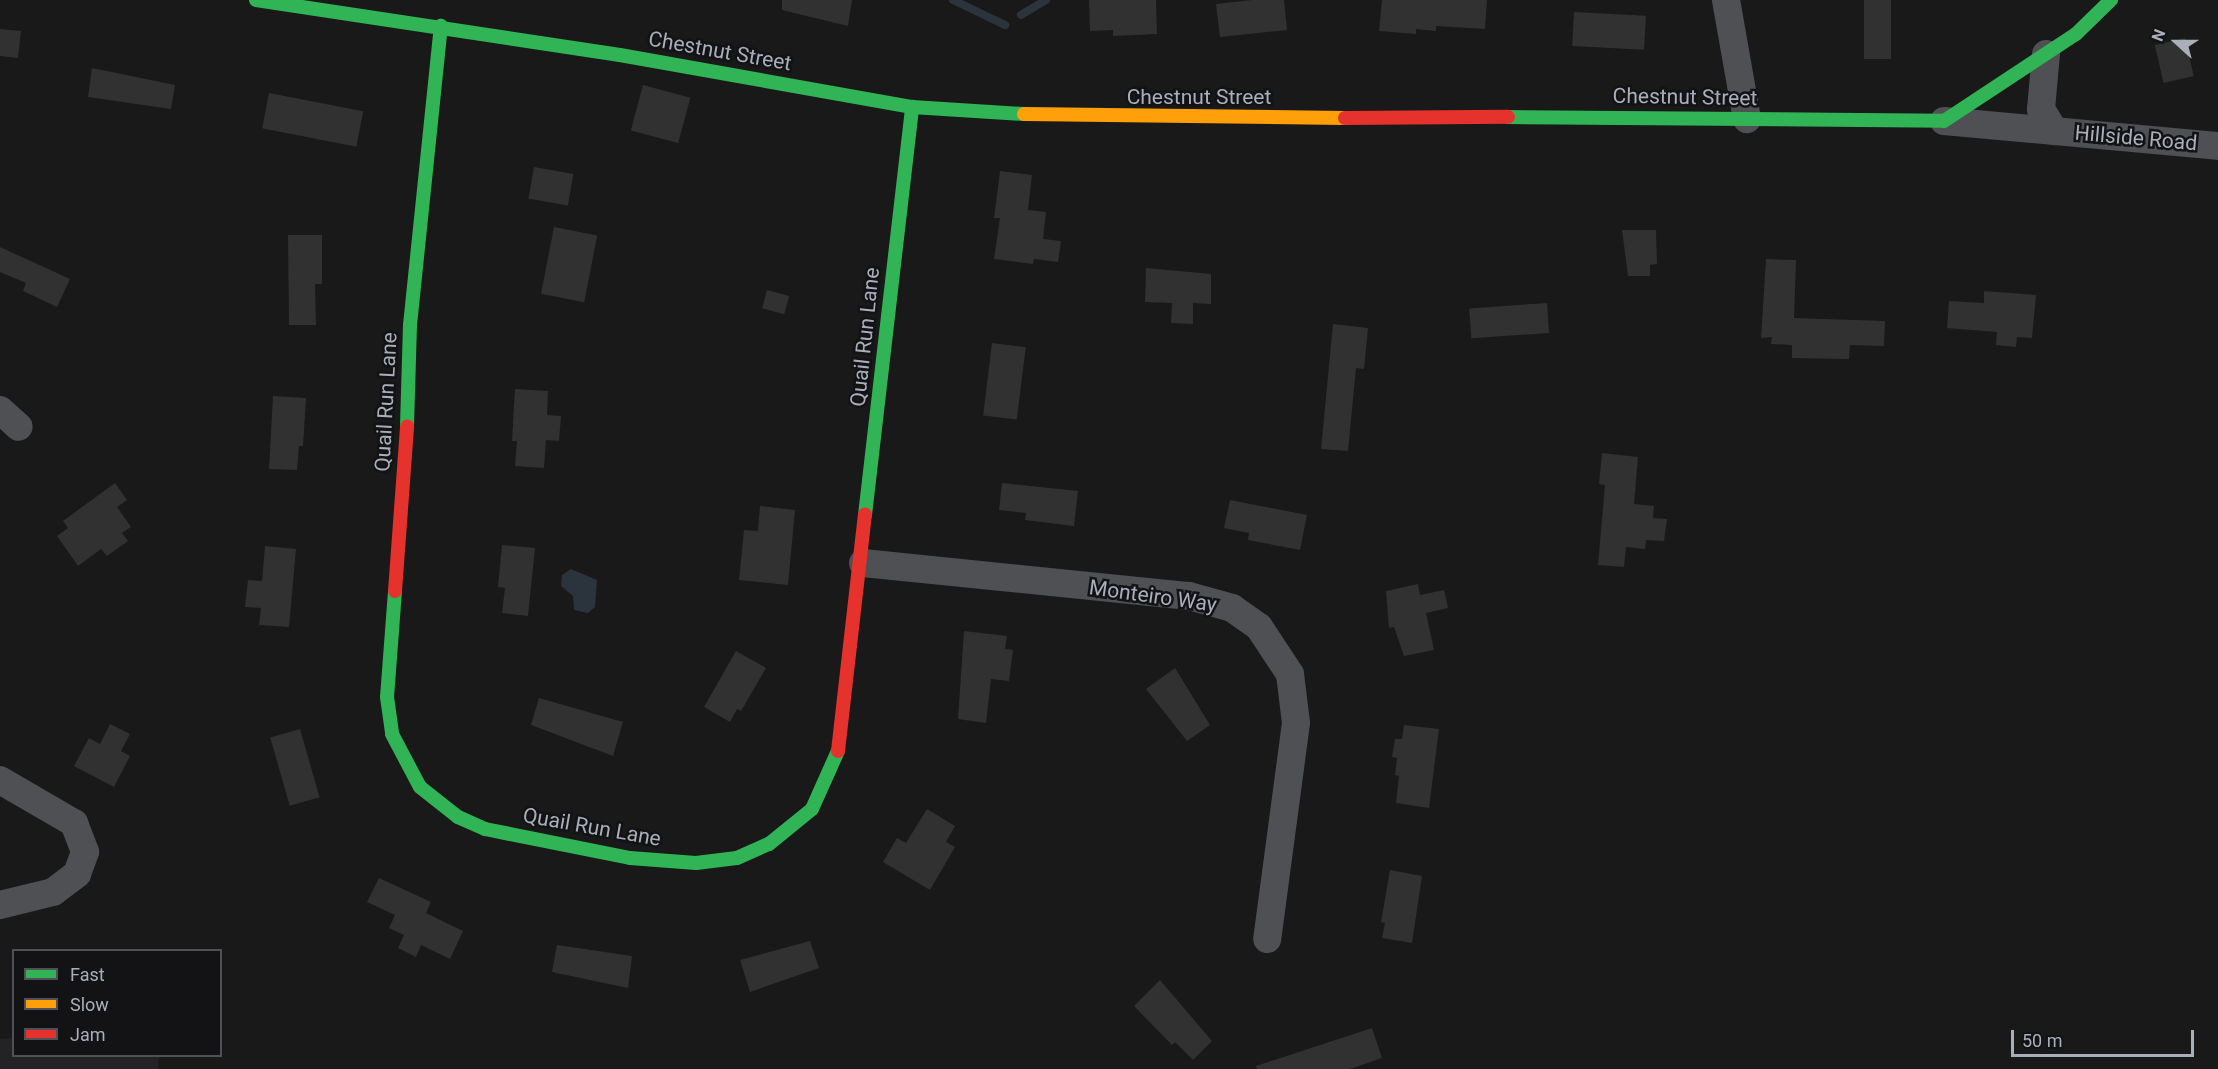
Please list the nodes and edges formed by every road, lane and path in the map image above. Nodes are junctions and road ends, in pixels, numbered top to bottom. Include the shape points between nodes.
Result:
1 (256, 0) edge
2 (1726, 0) edge
3 (2111, 0) edge
4 (441, 26) junction
5 (2046, 54) junction
6 (912, 107) junction
7 (1748, 119) junction
8 (1944, 121) junction
9 (2054, 131) junction
10 (2218, 146) edge
11 (862, 563) junction
12 (0, 780) edge
13 (0, 905) edge
14 (1267, 939) dead end

1 - 4 street, Chestnut Street
2 - 7 street
3 - 5 street via 2076,34
4 - 6 street, Chestnut Street
4 - 11 street, Quail Run Lane via 410,325 408,406 387,697 392,734 420,787 442,807 486,829 630,858 696,863 737,858 769,844 812,809 837,761
5 - 8 street
5 - 9 street, Hillside Road via 2041,109
6 - 7 street, Chestnut Street via 1209,118
6 - 11 street, Quail Run Lane
7 - 8 street, Chestnut Street
8 - 9 street, Hillside Road
9 - 10 street, Hillside Road
11 - 14 street, Monteiro Way via 1189,596 1232,608 1259,627 1290,674 1296,723
12 - 13 street via 74,823 85,852 77,874 53,892

